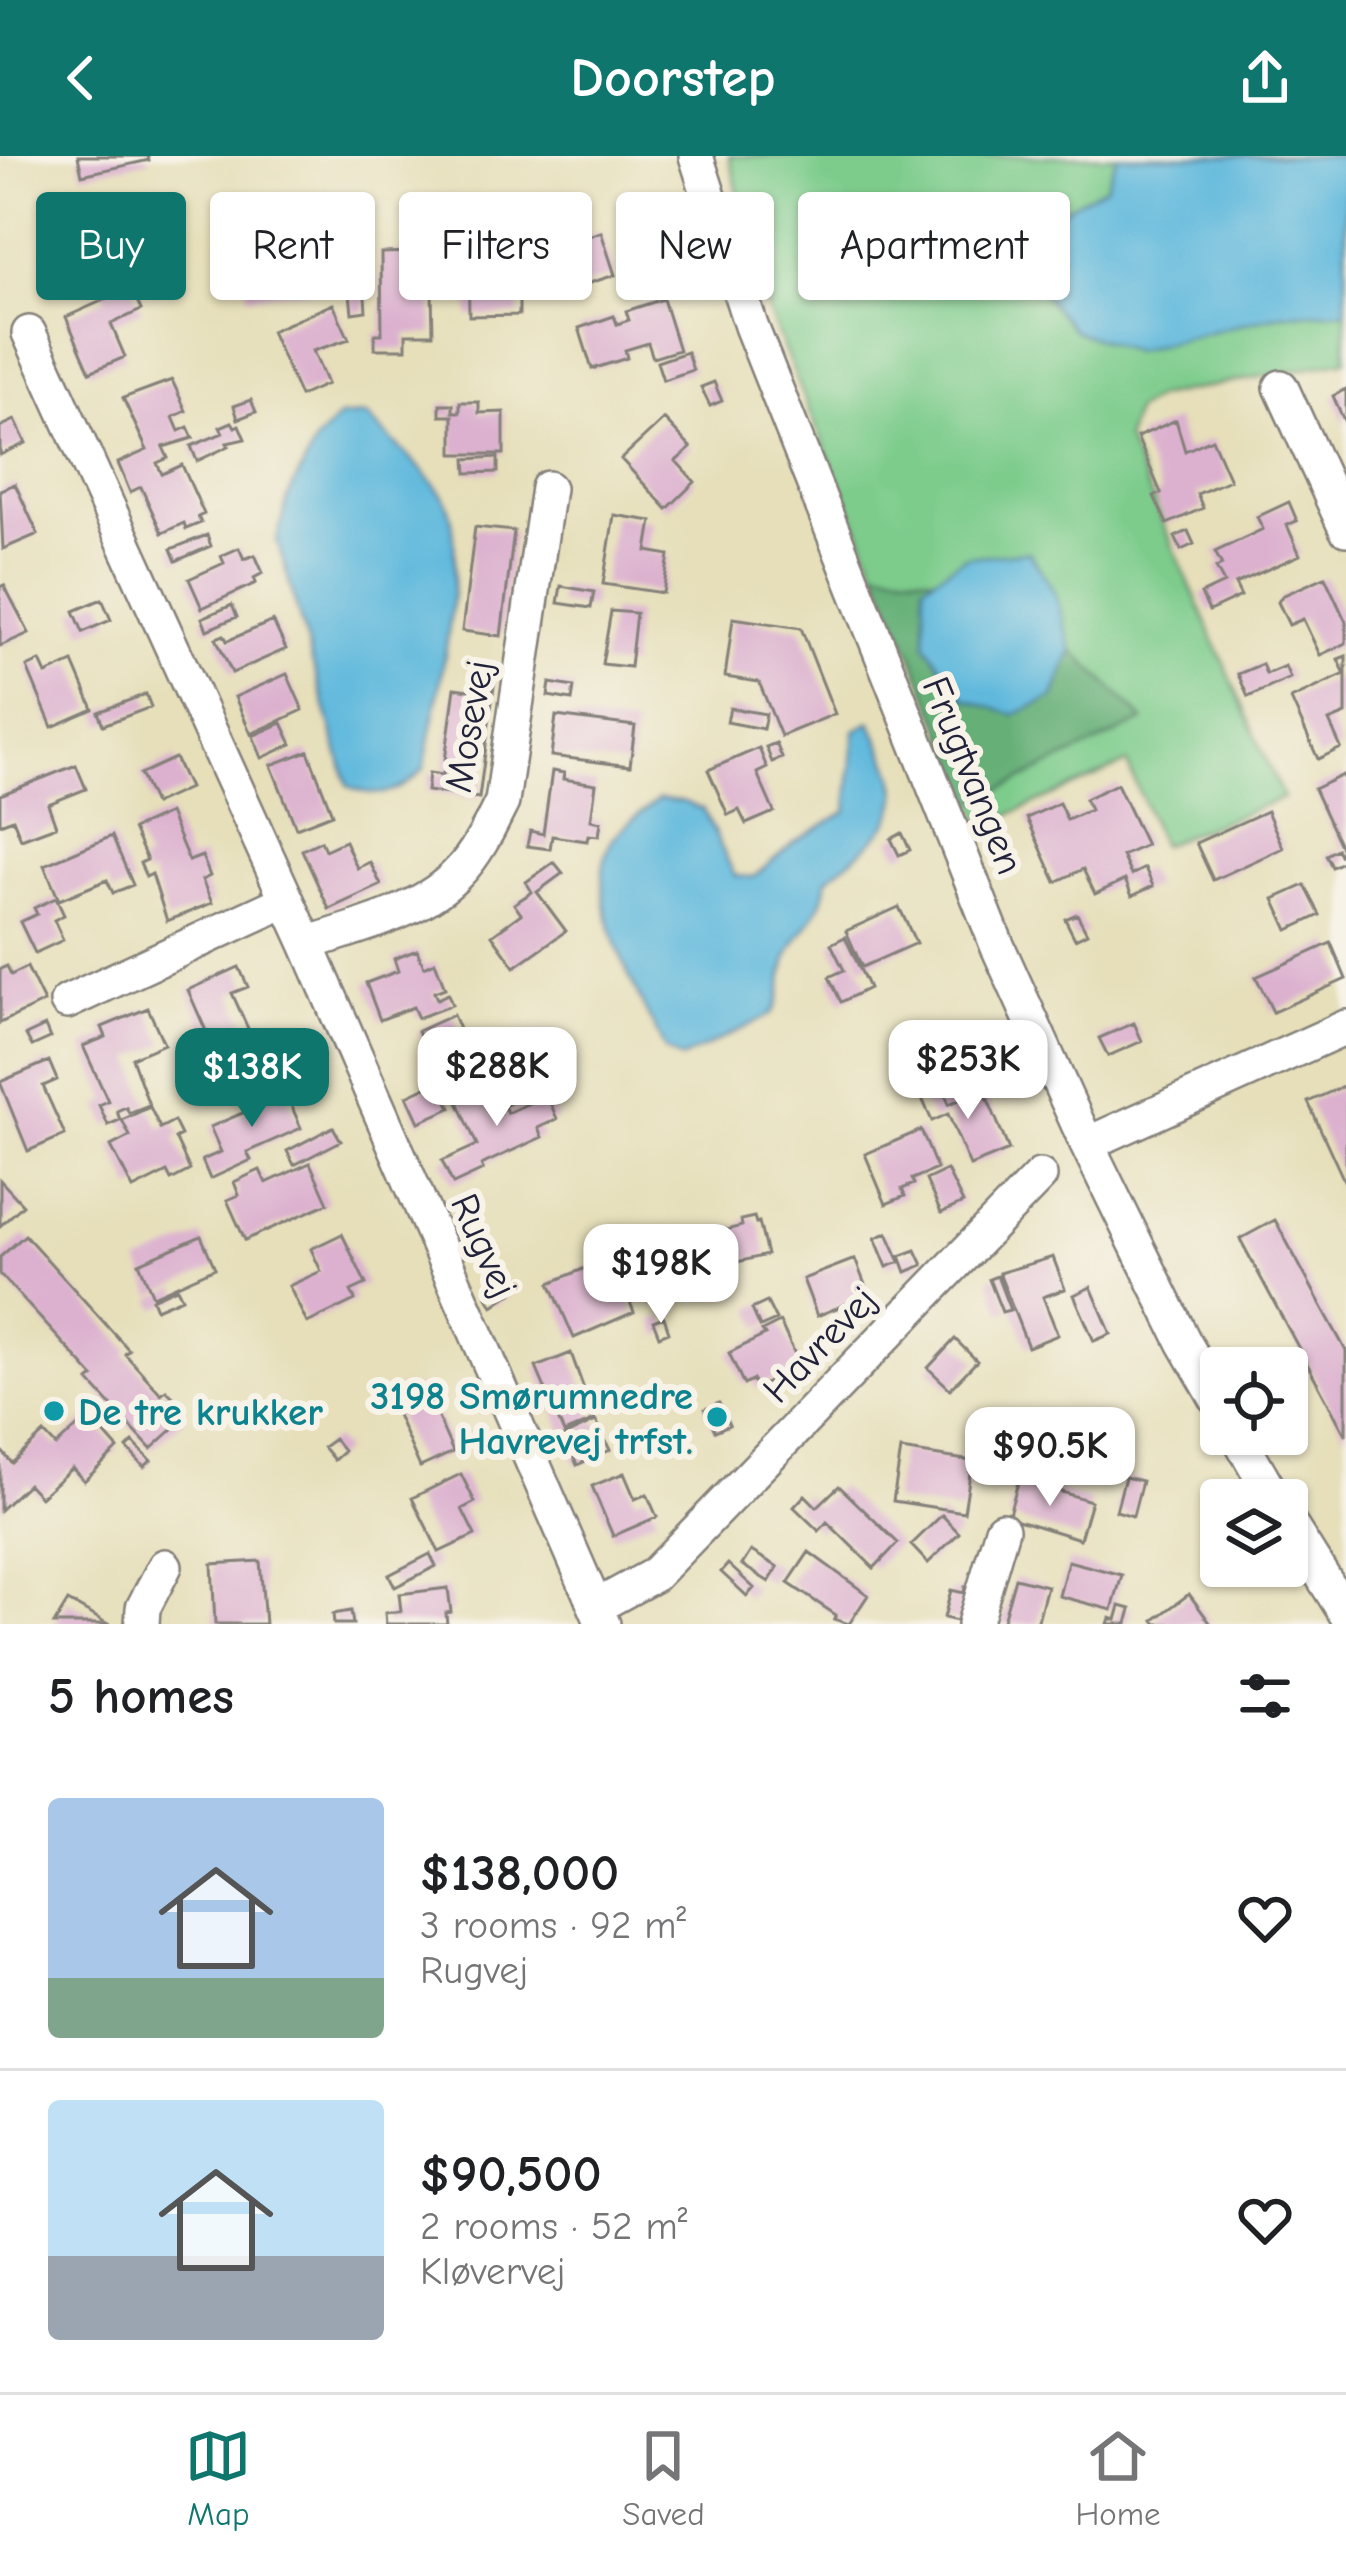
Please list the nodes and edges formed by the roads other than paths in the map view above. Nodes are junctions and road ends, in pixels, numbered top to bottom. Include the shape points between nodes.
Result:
1 (696, 156) edge
2 (29, 333) dead end
3 (1281, 387) dead end
4 (548, 488) dead end
5 (1346, 529) edge
6 (285, 901) junction
7 (307, 944) junction
8 (67, 1002) dead end
9 (1346, 1027) edge
10 (1087, 1144) junction
11 (1040, 1176) dead end
12 (1200, 1370) edge
13 (1002, 1529) dead end
14 (1308, 1553) edge
15 (165, 1566) dead end
16 (1346, 1614) edge
17 (600, 1615) edge
18 (142, 1624) edge
19 (974, 1624) edge

1 - 10 street, Frugtvangen via 751,326 842,560
2 - 6 street, Rugvej
3 - 5 street
4 - 7 street, Mosevej via 502,802 485,835 458,874 416,904
6 - 7 street, Rugvej
6 - 8 street
7 - 17 street, Rugvej
9 - 10 street
10 - 12 street, Frugtvangen
11 - 17 street, Havrevej via 654,1575
13 - 19 street
14 - 16 street
15 - 18 street

